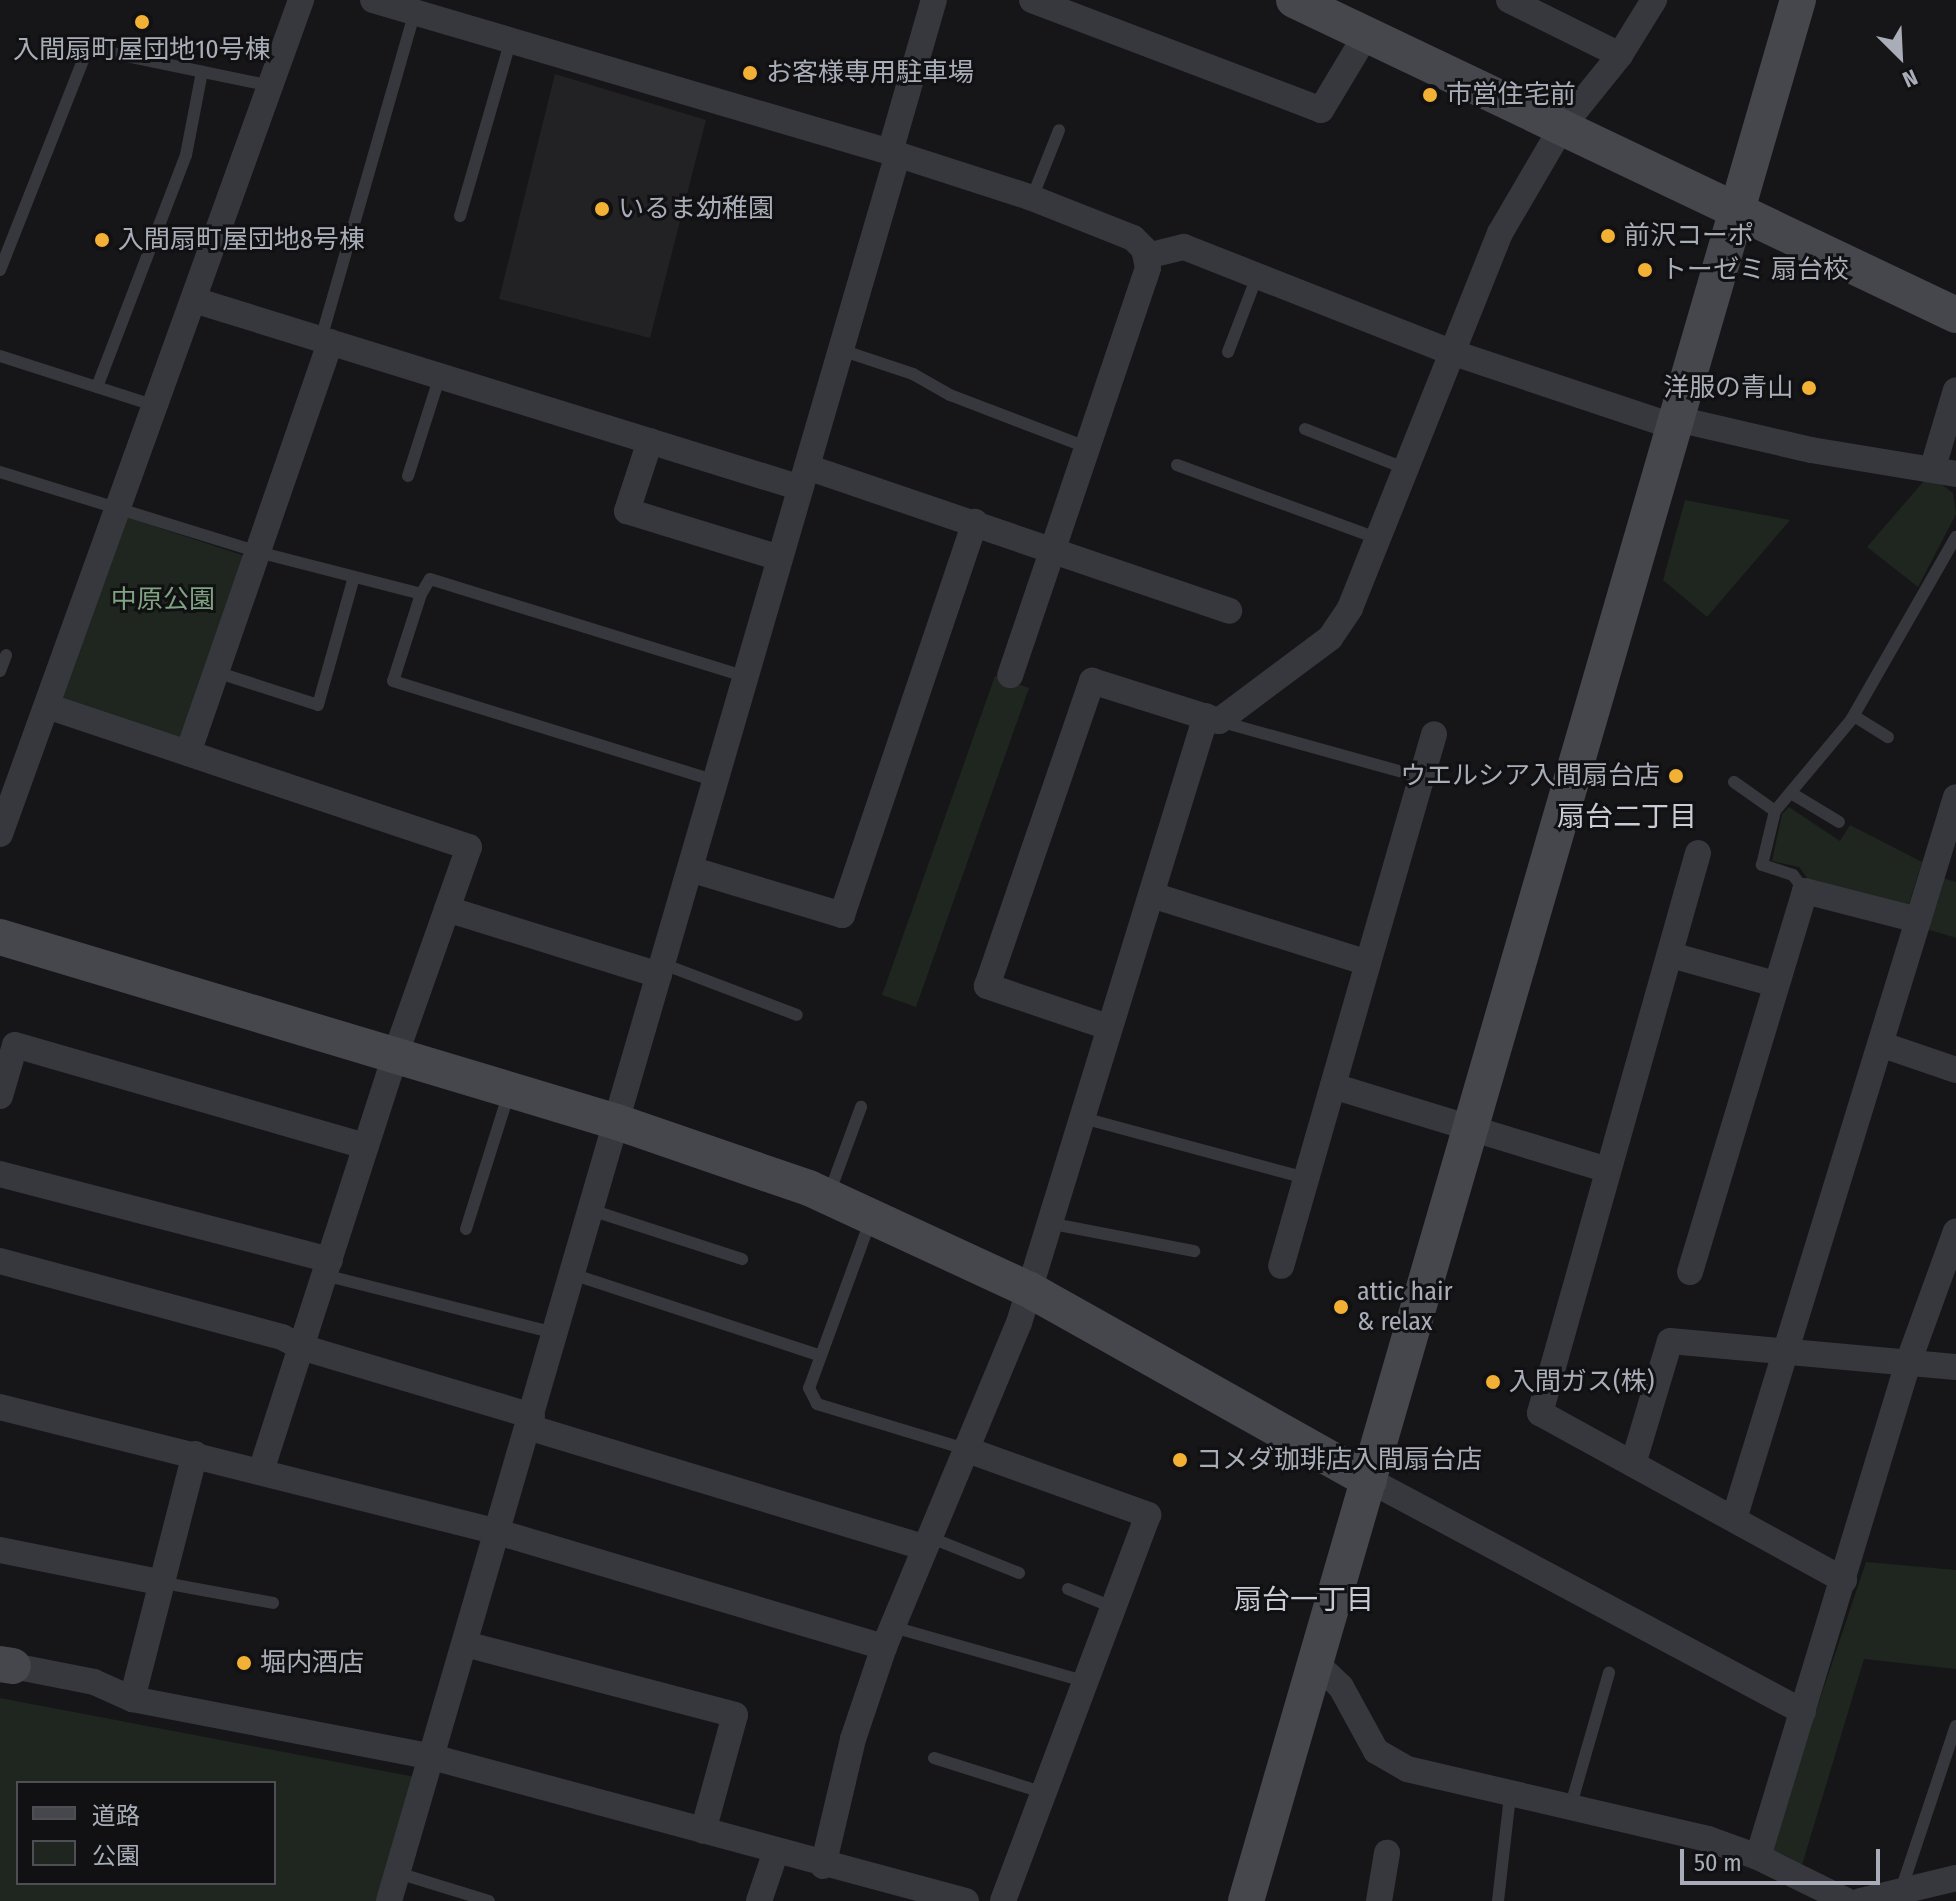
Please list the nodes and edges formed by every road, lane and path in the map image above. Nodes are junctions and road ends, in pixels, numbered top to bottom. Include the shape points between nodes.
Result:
1 (301, 0) edge
2 (373, 0) edge
3 (934, 0) edge
4 (1032, 0) edge
5 (1294, 0) edge
6 (1509, 0) edge
7 (1654, 0) edge
8 (1798, 0) edge
9 (415, 12) junction
10 (1367, 33) junction
11 (511, 39) junction
12 (1620, 55) junction
13 (202, 72) junction
14 (271, 86) junction
15 (1562, 127) junction
16 (1059, 130) dead end
17 (894, 153) junction
18 (1032, 198) junction
19 (1737, 210) junction
20 (460, 216) dead end
21 (1147, 256) junction
22 (0, 270) edge
23 (1258, 274) junction
24 (194, 300) junction
25 (1956, 315) edge
26 (326, 341) junction
27 (841, 350) junction
28 (1228, 352) dead end
29 (1451, 352) junction
30 (0, 356) edge
31 (440, 376) junction
32 (97, 387) junction
33 (1956, 390) edge
34 (156, 406) junction
35 (1676, 423) junction
36 (1305, 429) dead end
37 (650, 441) junction
38 (1086, 447) junction
39 (1177, 465) dead end
40 (1404, 468) junction
41 (1945, 471) edge
42 (0, 472) edge
43 (408, 476) dead end
44 (804, 478) junction
45 (119, 507) junction
46 (975, 522) junction
47 (1956, 537) edge
48 (1376, 538) junction
49 (1051, 551) junction
50 (258, 552) junction
51 (780, 558) junction
52 (354, 577) junction
53 (421, 594) junction
54 (1229, 611) dead end
55 (6, 655) dead end
56 (0, 671) edge
57 (216, 672) junction
58 (1010, 675) dead end
59 (746, 677) junction
60 (47, 706) junction
61 (1854, 716) junction
62 (1213, 718) junction
63 (1434, 734) dead end
64 (1888, 737) dead end
65 (188, 753) junction
66 (1420, 777) junction
67 (716, 781) junction
68 (1734, 782) dead end
69 (1791, 793) junction
70 (1956, 797) edge
71 (1775, 811) junction
72 (1839, 822) dead end
73 (0, 834) edge
74 (1698, 853) dead end
75 (690, 869) junction
76 (1805, 891) junction
77 (1152, 895) junction
78 (447, 909) junction
79 (1918, 920) junction
80 (0, 937) edge
81 (1671, 955) junction
82 (1368, 963) junction
83 (661, 970) junction
84 (1775, 984) junction
85 (797, 1015) dead end
86 (1108, 1027) junction
87 (1883, 1045) junction
88 (395, 1056) junction
89 (1956, 1070) edge
90 (1333, 1086) junction
91 (510, 1090) junction
92 (0, 1096) edge
93 (861, 1107) dead end
94 (1083, 1118) junction
95 (617, 1122) junction
96 (1469, 1127) junction
97 (366, 1146) junction
98 (1607, 1170) junction
99 (0, 1174) edge
100 (1305, 1178) junction
101 (829, 1196) junction
102 (591, 1210) junction
103 (873, 1214) junction
104 (1048, 1223) junction
105 (466, 1229) dead end
106 (1956, 1231) edge
107 (1194, 1251) dead end
108 (742, 1259) dead end
109 (0, 1261) edge
110 (1281, 1266) dead end
111 (327, 1267) junction
112 (1690, 1272) dead end
113 (572, 1274) junction
114 (1028, 1289) junction
115 (555, 1333) junction
116 (301, 1347) junction
117 (1786, 1353) junction
118 (819, 1355) junction
119 (1908, 1363) junction
120 (1956, 1367) edge
121 (0, 1407) edge
122 (530, 1421) junction
123 (965, 1449) junction
124 (195, 1454) junction
125 (1633, 1464) junction
126 (261, 1471) junction
127 (1369, 1480) junction
128 (1734, 1519) junction
129 (498, 1532) junction
130 (926, 1542) junction
131 (0, 1550) edge
132 (1019, 1573) dead end
133 (1844, 1580) junction
134 (159, 1582) junction
135 (1068, 1589) dead end
136 (273, 1603) dead end
137 (1112, 1607) junction
138 (888, 1637) junction
139 (465, 1644) junction
140 (1314, 1661) junction
141 (6, 1665) edge
142 (1609, 1673) dead end
143 (1084, 1681) junction
144 (132, 1699) junction
145 (1803, 1712) junction
146 (1956, 1726) edge
147 (432, 1757) junction
148 (934, 1758) dead end
149 (1041, 1792) junction
150 (1510, 1795) junction
151 (1570, 1808) junction
152 (703, 1831) junction
153 (776, 1851) junction
154 (1387, 1853) dead end
155 (1758, 1857) junction
156 (823, 1866) junction
157 (398, 1873) junction
158 (1956, 1878) edge
159 (1901, 1891) junction
160 (1832, 1897) edge
161 (389, 1901) edge
162 (489, 1901) edge
163 (759, 1901) edge
164 (966, 1901) edge
165 (1003, 1901) edge
166 (1246, 1901) edge
167 (1379, 1901) edge
168 (1498, 1901) edge
169 (1861, 1901) edge

1 - 14 street
2 - 9 street
3 - 17 street
4 - 10 street via 1321,110
5 - 10 street
6 - 12 street
7 - 12 street
8 - 19 street
9 - 11 street
9 - 26 lane
10 - 15 street
11 - 17 street
11 - 20 lane
12 - 15 street
13 - 14 lane
13 - 22 lane via 88,48
13 - 32 lane via 186,155
14 - 24 street
15 - 19 street
15 - 29 street via 1500,233
16 - 18 lane
17 - 18 street
17 - 27 street
18 - 21 street via 1133,238
19 - 25 street
19 - 35 street
21 - 23 street via 1184,247
21 - 38 street via 1148,268
23 - 28 lane
23 - 29 street
24 - 26 street
24 - 34 street
26 - 31 street
26 - 50 street
27 - 38 lane via 913,374 950,395
27 - 44 street
29 - 35 street
29 - 40 street
30 - 32 lane
31 - 37 street
31 - 43 lane
32 - 34 lane
33 - 41 street
34 - 45 street
35 - 41 street
35 - 96 street
36 - 40 lane
37 - 44 street
37 - 51 street via 627,511
38 - 49 street
39 - 48 lane
40 - 48 street
42 - 45 lane
44 - 46 street
44 - 51 street
45 - 50 lane
45 - 60 street
46 - 49 street
46 - 75 street via 842,915
47 - 61 lane
48 - 62 street via 1350,608 1330,638
49 - 54 street
49 - 58 street
50 - 52 lane
50 - 57 street
51 - 59 street
52 - 53 lane
52 - 57 lane via 318,705
53 - 59 lane via 430,579
53 - 67 lane via 393,681
55 - 56 lane
57 - 65 street
59 - 67 street
60 - 65 street
60 - 73 street
61 - 64 lane
61 - 69 lane
62 - 66 lane
62 - 77 street
62 - 86 street via 1092,681 987,986
63 - 66 street
65 - 78 street via 469,847
66 - 82 street
67 - 75 street
68 - 71 lane
69 - 71 lane
69 - 72 lane
70 - 79 street
71 - 76 lane via 1762,865 1793,875
74 - 81 street
75 - 83 street
76 - 79 street
76 - 84 street
77 - 82 street
77 - 86 street
78 - 83 street
78 - 88 street
79 - 87 street
80 - 88 street
81 - 84 street
81 - 98 street
82 - 90 street
83 - 85 lane
83 - 95 street
84 - 112 street
86 - 94 street
87 - 89 street
87 - 117 street
88 - 91 street
88 - 97 street
90 - 96 street
90 - 100 street
91 - 95 street
91 - 105 lane
92 - 97 street via 15,1045
93 - 101 lane
94 - 100 lane
94 - 104 street
95 - 101 street
95 - 102 street
96 - 98 street
96 - 127 street
97 - 111 street
98 - 125 street via 1540,1413
99 - 111 street
100 - 110 street
101 - 103 street
102 - 108 lane
102 - 113 street
103 - 114 street
103 - 118 lane
104 - 107 lane
104 - 114 street
106 - 119 street
109 - 116 street via 282,1337
111 - 115 lane
111 - 116 street
113 - 115 street
113 - 118 lane
114 - 123 street
114 - 127 street
115 - 122 street
116 - 122 street
116 - 126 street
117 - 119 street
117 - 125 street via 1670,1341
117 - 128 street
118 - 123 lane via 809,1388 817,1404
119 - 120 street
119 - 133 street
121 - 124 street
122 - 129 street
122 - 130 street
123 - 130 street
123 - 137 street via 1148,1515
124 - 126 street
124 - 134 street
125 - 128 street
126 - 129 street
127 - 140 street
127 - 145 street
128 - 133 street
129 - 138 street
129 - 139 street
130 - 132 lane
130 - 138 street
131 - 134 street
133 - 145 street
134 - 136 lane
134 - 144 street
135 - 137 lane
137 - 143 street
138 - 143 lane
138 - 156 street via 853,1739
139 - 147 street
139 - 152 street via 735,1715
140 - 150 street via 1341,1687 1383,1757 1444,1781
140 - 166 street
141 - 144 street via 94,1682
142 - 151 lane
143 - 149 street
144 - 147 street
145 - 155 street
146 - 159 lane
147 - 152 street
147 - 157 street
148 - 149 lane
149 - 165 street
150 - 151 street
150 - 168 lane
151 - 155 street via 1663,1826
152 - 153 street
153 - 156 street
153 - 163 street
154 - 167 street
155 - 160 street
156 - 164 street
157 - 161 street
157 - 162 lane
158 - 159 street
159 - 169 street

